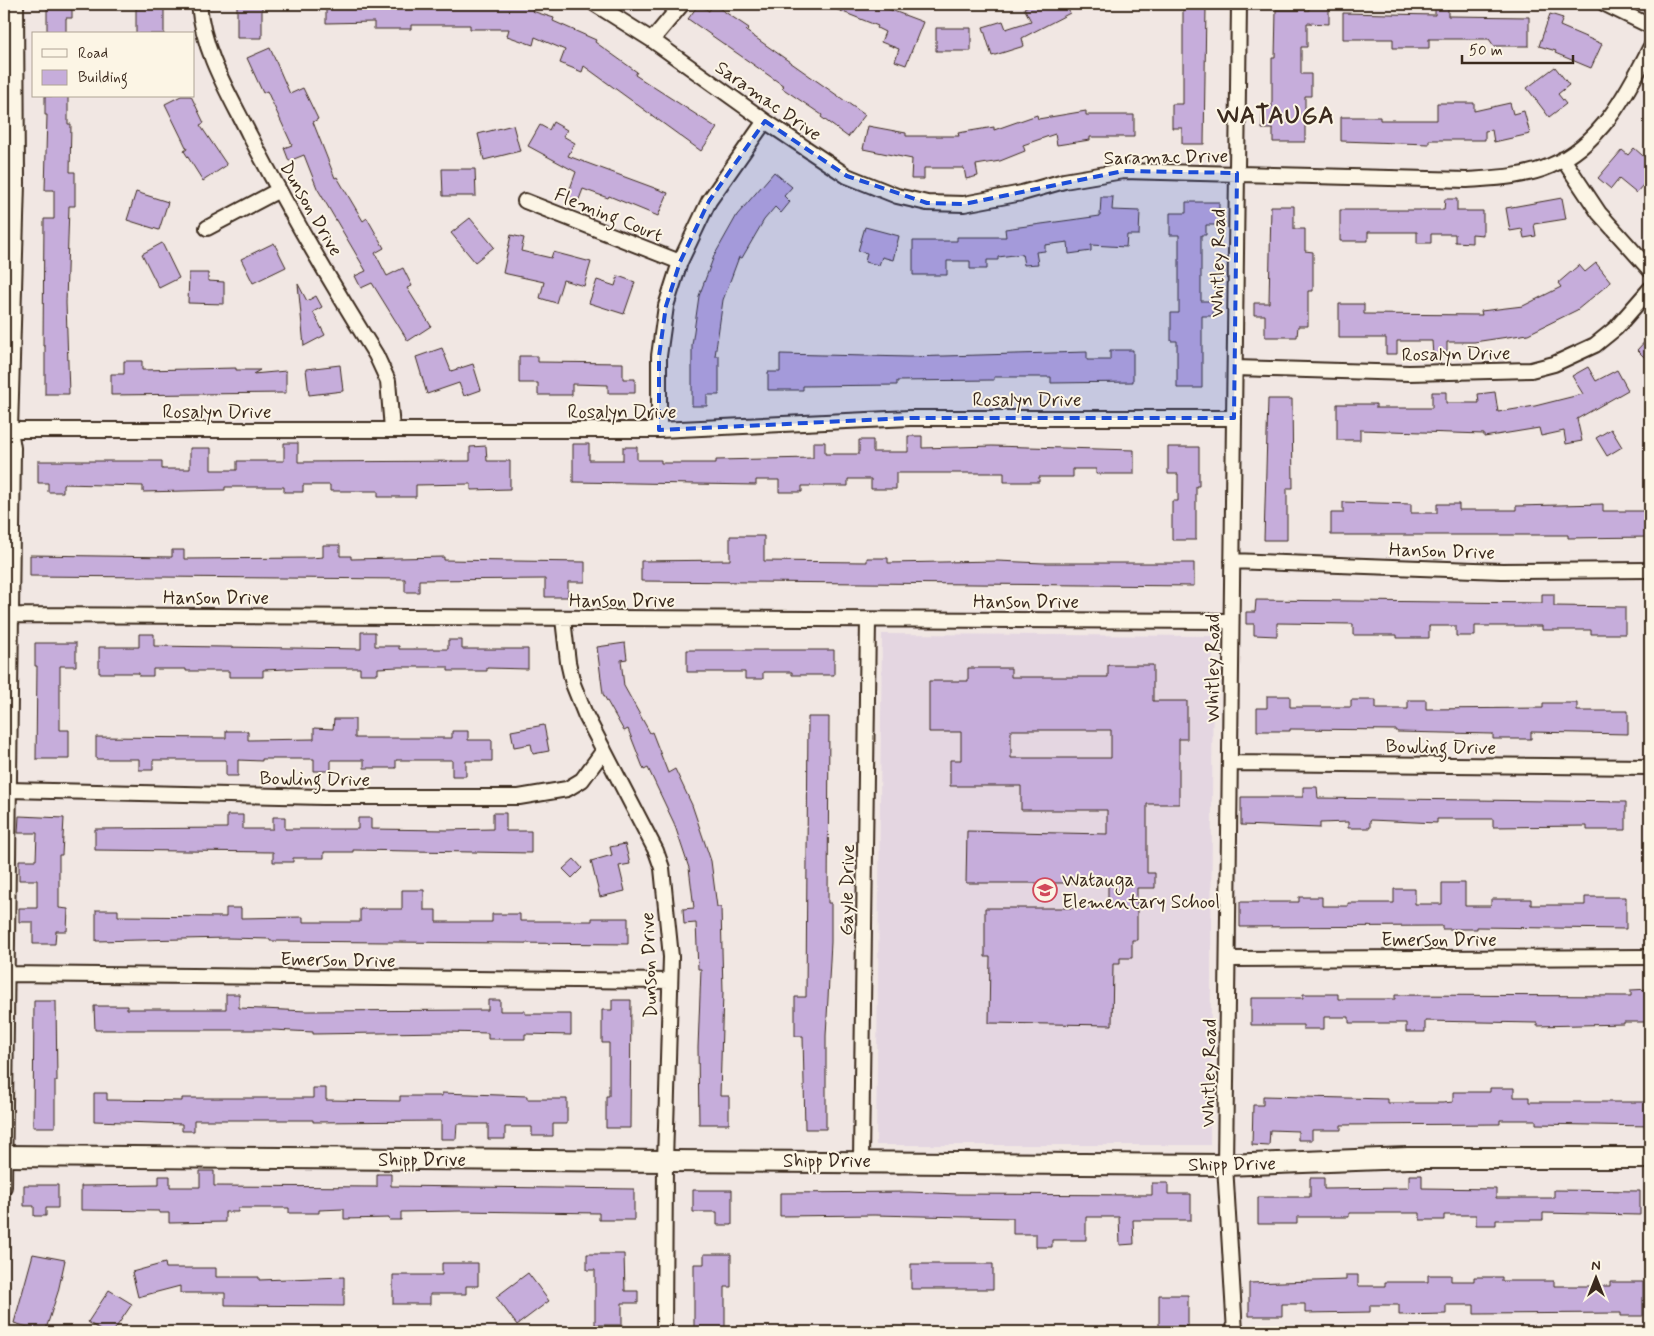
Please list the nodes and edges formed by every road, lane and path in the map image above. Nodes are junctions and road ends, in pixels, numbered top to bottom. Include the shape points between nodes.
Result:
1 (16, 4) edge
2 (199, 4) edge
3 (595, 4) edge
4 (682, 4) edge
5 (1239, 4) edge
6 (1605, 4) edge
7 (1650, 26) edge
8 (652, 40) junction
9 (1650, 48) edge
10 (765, 121) junction
11 (1563, 159) junction
12 (1237, 173) junction
13 (279, 190) junction
14 (525, 201) dead end
15 (208, 228) dead end
16 (680, 262) junction
17 (1650, 270) edge
18 (1650, 289) edge
19 (1235, 368) junction
20 (1234, 418) junction
21 (392, 429) junction
22 (7, 430) edge
23 (659, 430) junction
24 (1232, 561) junction
25 (1650, 570) edge
26 (12, 615) junction
27 (563, 619) junction
28 (868, 620) junction
29 (1231, 621) junction
30 (604, 750) junction
31 (1231, 763) junction
32 (1650, 767) edge
33 (8, 790) junction
34 (1650, 957) edge
35 (1229, 959) junction
36 (6, 974) junction
37 (670, 981) junction
38 (4, 1156) edge
39 (1650, 1158) edge
40 (861, 1160) junction
41 (665, 1161) junction
42 (1225, 1164) junction
43 (4, 1187) edge
44 (664, 1332) edge
45 (1235, 1332) edge

1 - 22 street via 17,183
2 - 13 street, Dunson Drive via 205,39 214,64
3 - 8 street, Saramac Drive
4 - 8 street
5 - 12 street, Whitley Road
6 - 7 street
8 - 10 street, Saramac Drive
9 - 11 street, Saramac Drive via 1600,131
10 - 12 street, Saramac Drive via 847,176 897,196 927,203 964,204 1064,181 1123,172
10 - 16 street via 709,201
11 - 12 street, Saramac Drive via 1531,172 1468,180
11 - 17 street via 1599,213
12 - 19 street, Whitley Road
13 - 15 street
13 - 21 street, Dunson Drive via 376,355 388,381
14 - 16 street, Fleming Court
16 - 23 street via 666,306 659,356
18 - 19 street, Rosalyn Drive via 1616,328 1595,345 1554,364 1531,370 1409,373
19 - 20 street, Whitley Road
20 - 23 street, Rosalyn Drive via 910,418
20 - 24 street, Whitley Road
21 - 22 street, Rosalyn Drive
21 - 23 street, Rosalyn Drive
22 - 26 street via 13,448
24 - 25 street, Hanson Drive via 1502,571
24 - 29 street, Whitley Road
26 - 27 street, Hanson Drive
26 - 33 street
27 - 28 street, Hanson Drive
27 - 30 street, Dunson Drive via 573,684
28 - 29 street, Hanson Drive
28 - 40 street, Gayle Drive
29 - 31 street, Whitley Road
30 - 33 street, Bowling Drive via 582,780 567,789 519,797 323,798
30 - 37 street, Dunson Drive via 662,868 671,957
31 - 32 street, Bowling Drive
31 - 35 street, Whitley Road
33 - 36 street
34 - 35 street, Emerson Drive
35 - 42 street, Whitley Road
36 - 37 street, Emerson Drive
36 - 38 street
37 - 41 street, Dunson Drive
38 - 41 street, Shipp Drive
38 - 43 street
39 - 42 street, Shipp Drive via 1408,1158
40 - 41 street, Shipp Drive
40 - 42 street, Shipp Drive
41 - 44 street, Dunson Drive
42 - 45 street, Whitley Road

